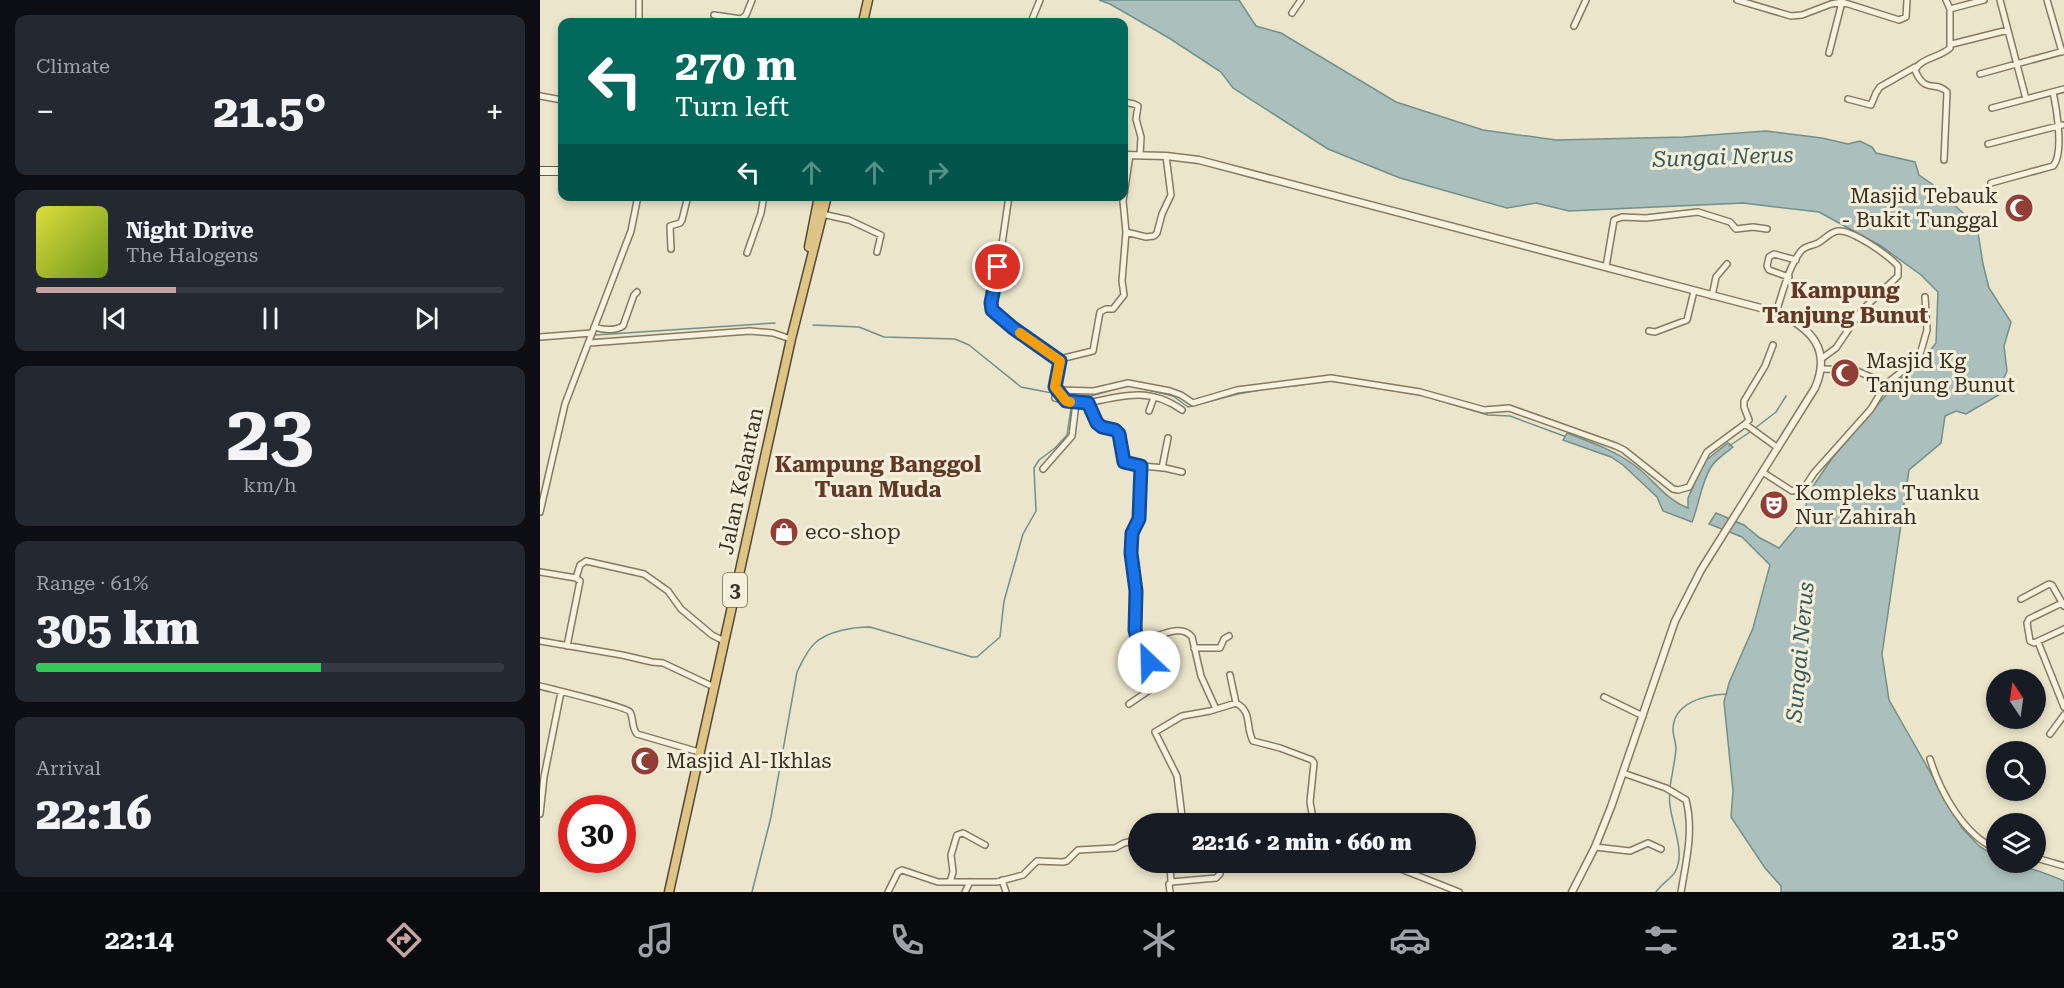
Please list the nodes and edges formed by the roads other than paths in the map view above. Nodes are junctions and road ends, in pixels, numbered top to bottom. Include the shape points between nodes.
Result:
1 (639, 0) edge
2 (752, 0) edge
3 (868, 0) edge
4 (1040, 0) edge
5 (1301, 0) edge
6 (1586, 0) edge
7 (1737, 0) edge
8 (1907, 0) edge
9 (1947, 0) edge
10 (1984, 0) edge
11 (2000, 0) edge
12 (2047, 0) edge
13 (1842, 2) junction
14 (1950, 9) junction
15 (1292, 13) dead end
16 (714, 15) dead end
17 (639, 18) edge
18 (734, 18) edge
19 (742, 18) edge
20 (864, 18) edge
21 (1033, 18) edge
22 (1574, 26) dead end
23 (2008, 30) junction
24 (1952, 44) junction
25 (2063, 52) edge
26 (1829, 53) dead end
27 (2017, 64) junction
28 (1915, 68) junction
29 (1980, 74) dead end
30 (2064, 89) edge
31 (2053, 92) junction
32 (540, 96) edge
33 (558, 99) edge
34 (1848, 99) dead end
35 (2026, 99) junction
36 (1128, 103) edge
37 (1992, 108) dead end
38 (2062, 126) edge
39 (1988, 144) dead end
40 (1128, 155) edge
41 (1140, 155) junction
42 (1166, 156) junction
43 (1944, 160) dead end
44 (540, 171) edge
45 (558, 171) edge
46 (1991, 183) dead end
47 (637, 201) edge
48 (687, 201) edge
49 (763, 201) edge
50 (818, 201) edge
51 (826, 201) edge
52 (1008, 201) edge
53 (1123, 201) edge
54 (822, 214) junction
55 (1767, 229) dead end
56 (1126, 232) junction
57 (671, 249) dead end
58 (877, 252) dead end
59 (747, 253) dead end
60 (1796, 260) junction
61 (1727, 264) dead end
62 (1606, 267) junction
63 (1789, 277) junction
64 (802, 288) junction
65 (1694, 291) junction
66 (637, 292) dead end
67 (1713, 296) junction
68 (1925, 297) dead end
69 (1776, 312) junction
70 (1649, 330) dead end
71 (591, 336) junction
72 (540, 337) edge
73 (791, 339) junction
74 (1773, 345) dead end
75 (1821, 358) junction
76 (1060, 361) junction
77 (1822, 369) junction
78 (1886, 384) junction
79 (1059, 394) junction
80 (1154, 397) junction
81 (1076, 403) junction
82 (1088, 403) junction
83 (1182, 410) dead end
84 (1149, 411) dead end
85 (1747, 426) junction
86 (1168, 438) dead end
87 (1778, 448) junction
88 (1141, 466) junction
89 (1162, 468) junction
90 (1042, 469) dead end
91 (1182, 472) dead end
92 (1764, 473) junction
93 (540, 512) edge
94 (540, 572) edge
95 (576, 578) junction
96 (2021, 599) dead end
97 (2063, 604) edge
98 (2064, 629) edge
99 (1229, 636) dead end
100 (1138, 638) junction
101 (540, 641) edge
102 (724, 641) junction
103 (2037, 642) junction
104 (567, 646) junction
105 (1194, 648) junction
106 (1230, 675) dead end
107 (540, 686) edge
108 (714, 687) junction
109 (561, 692) junction
110 (1604, 697) dead end
111 (1236, 703) junction
112 (1129, 704) dead end
113 (2064, 706) edge
114 (1216, 709) junction
115 (2064, 715) edge
116 (1643, 716) junction
117 (2050, 734) dead end
118 (699, 752) junction
119 (1930, 759) dead end
120 (1623, 773) junction
121 (1182, 813) edge
122 (1312, 813) edge
123 (540, 814) edge
124 (1128, 842) edge
125 (985, 845) dead end
126 (1986, 845) edge
127 (1595, 847) junction
128 (1661, 849) dead end
129 (2046, 861) edge
130 (2064, 866) edge
131 (1171, 873) edge
132 (1220, 873) edge
133 (1411, 873) edge
134 (1002, 880) junction
135 (950, 882) junction
136 (970, 882) junction
137 (1172, 882) junction
138 (669, 892) edge
139 (888, 892) edge
140 (965, 892) edge
141 (1006, 892) edge
142 (1170, 892) edge
143 (1459, 892) edge
144 (1572, 892) edge
145 (1681, 892) edge

1 - 17 street
2 - 19 street
3 - 20 highway
4 - 21 street
5 - 15 street
6 - 22 street
7 - 13 street via 1791,16
8 - 13 street via 1906,16 1899,20
9 - 14 street
10 - 14 street
11 - 23 street
12 - 25 street
13 - 26 street
14 - 24 street
16 - 18 street
23 - 24 street
23 - 27 street
24 - 28 street via 1945,53
25 - 27 street
27 - 29 street
27 - 35 street
28 - 34 street via 1880,87 1871,105
28 - 43 street via 1923,84 1947,92
30 - 31 street
31 - 35 street
31 - 38 street
32 - 33 street
35 - 37 street
36 - 41 street via 1138,106
38 - 39 street
38 - 46 street via 2063,153 2056,165
40 - 41 street
41 - 42 street
42 - 56 street via 1171,195 1156,233 1146,237
42 - 62 street via 1199,160
44 - 45 main road
47 - 71 street via 631,231
48 - 57 street via 680,223 670,226
49 - 59 street
50 - 64 highway, Jalan Kelantan / 3
51 - 54 highway, Jalan Kelantan / 3
52 - 76 street via 992,310
53 - 56 street
54 - 58 street via 849,220 881,235
54 - 64 highway, Jalan Kelantan / 3
55 - 62 street via 1736,229 1730,222 1698,212 1651,218 1618,217 1614,220
56 - 76 street via 1124,295 1113,309 1100,312 1093,351
60 - 63 street
60 - 63 street via 1774,254 1769,257 1769,270
60 - 75 street via 1804,248 1842,231 1885,253 1900,270 1860,311 1836,348
61 - 67 street via 1716,278
62 - 65 street
63 - 69 street
64 - 73 highway, Jalan Kelantan / 3
65 - 67 street
65 - 70 street via 1687,320 1655,332
66 - 71 street via 623,326 603,329
67 - 69 street
68 - 78 street via 1927,330 1919,358
69 - 75 street via 1803,327 1816,342
71 - 72 street
71 - 73 street via 757,331
71 - 93 street via 565,404
73 - 102 highway, Jalan Kelantan / 3
74 - 85 street via 1744,401
75 - 77 street
76 - 79 street
77 - 78 street via 1855,370
77 - 87 street via 1815,388
78 - 92 street via 1871,409 1804,488 1792,491
79 - 81 street
79 - 85 street via 1128,383 1170,391 1193,403 1237,390 1338,377 1420,392 1484,410 1509,408 1624,450 1678,490 1689,487 1707,452
80 - 82 street via 1130,394
80 - 83 street
80 - 84 street
81 - 82 street
81 - 90 street via 1072,436
82 - 88 street via 1097,423 1119,434 1124,462
85 - 87 street
86 - 89 street
87 - 92 street
88 - 89 street
88 - 100 street via 1139,519 1131,545
89 - 91 street
92 - 116 street via 1701,570 1675,621
94 - 95 street
95 - 102 street via 580,565 586,561 644,574 668,591 681,609 712,635
95 - 104 street via 580,584
96 - 97 street via 2049,584
97 - 103 street via 2028,621 2030,641
98 - 103 street
99 - 105 street via 1220,648
100 - 105 street via 1185,630 1192,637
100 - 112 street via 1140,649 1159,680
101 - 104 street
102 - 108 highway, Jalan Kelantan / 3
103 - 113 street
104 - 108 street via 663,663
105 - 114 street
106 - 111 street
107 - 109 street
108 - 118 highway, Jalan Kelantan / 3
109 - 118 street via 627,709 637,734
109 - 123 street
110 - 116 street
111 - 114 street
111 - 122 street via 1248,716 1253,741 1312,760
114 - 121 street via 1182,716 1155,732 1177,776
115 - 117 street
116 - 120 street
118 - 138 highway, Jalan Kelantan / 3
119 - 126 street via 1944,792 1966,827
120 - 127 street
120 - 145 street via 1666,788 1686,800 1690,839
124 - 134 street via 1115,848 1078,850 1063,862 1037,861 1023,875
125 - 135 street via 963,833 957,835
127 - 128 street via 1630,851 1648,843
127 - 144 street
129 - 130 street
131 - 137 street
132 - 137 street via 1216,878
133 - 143 street
134 - 136 street
134 - 141 street
135 - 136 street
135 - 139 street via 902,870
136 - 140 street
137 - 142 street

